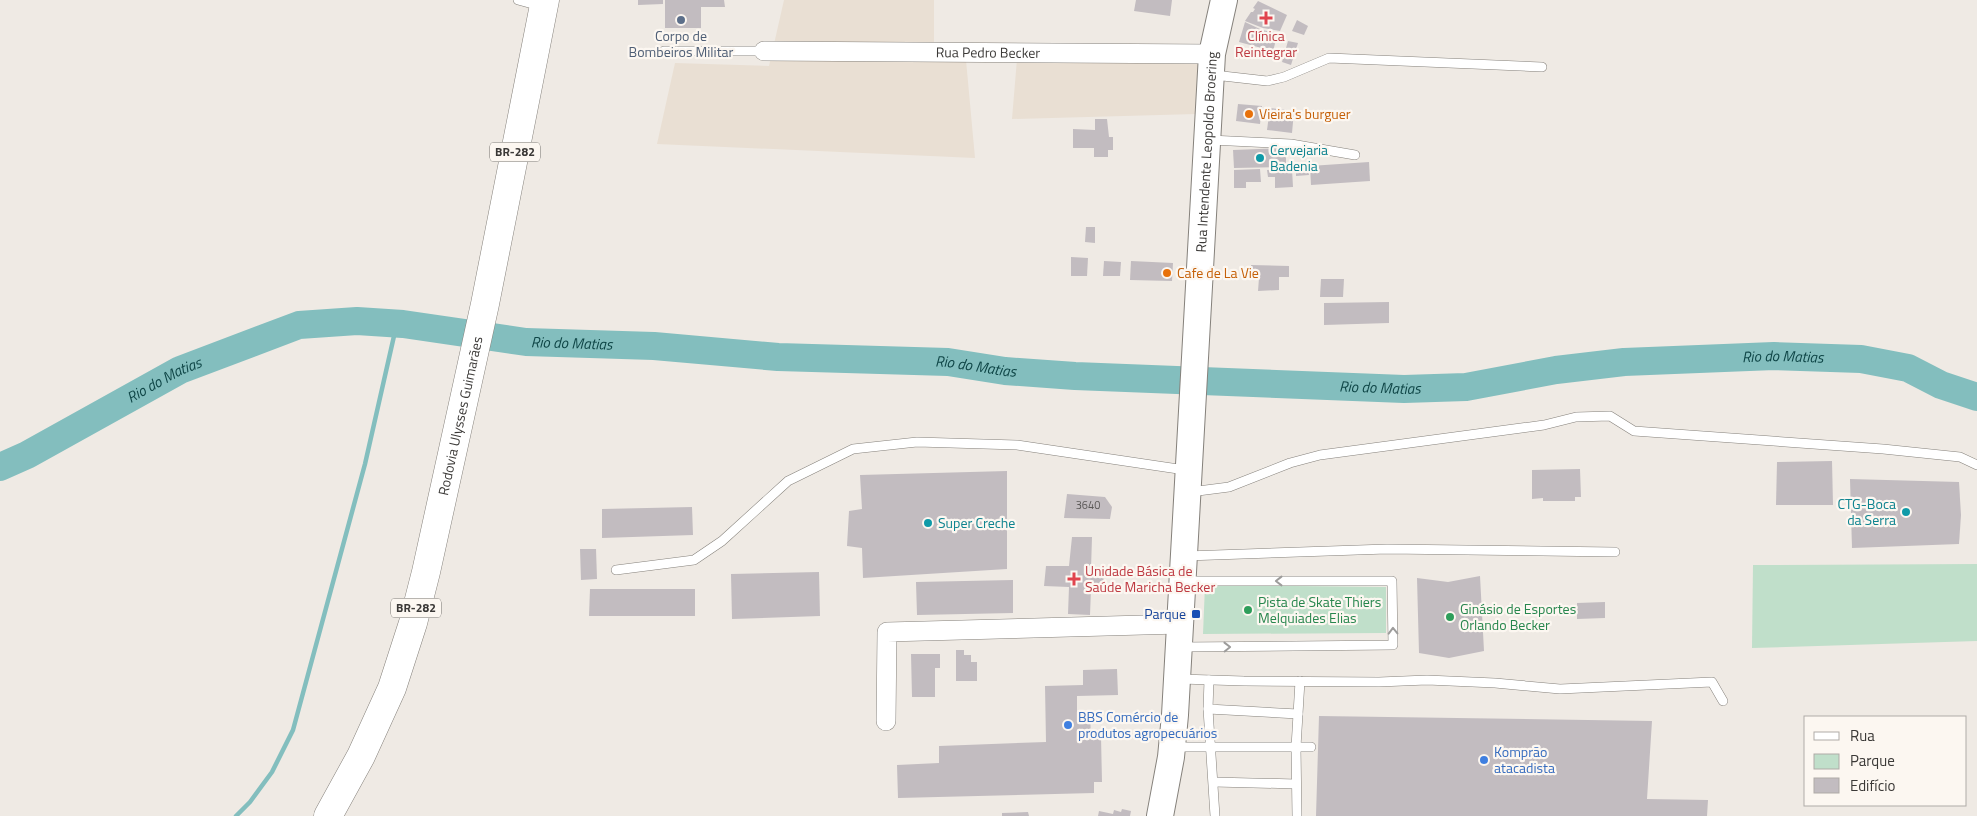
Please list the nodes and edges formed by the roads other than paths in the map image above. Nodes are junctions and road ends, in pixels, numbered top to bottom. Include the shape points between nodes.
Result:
1 (1224, 0) edge
2 (535, 2) edge
3 (664, 51) dead end
4 (764, 51) joint
5 (1211, 64) junction
6 (1542, 67) dead end
7 (1207, 140) junction
8 (1355, 155) dead end
9 (1977, 465) edge
10 (1188, 481) junction
11 (1615, 552) dead end
12 (1183, 569) junction
13 (616, 570) dead end
14 (1179, 636) junction
15 (1177, 678) junction
16 (1209, 680) junction
17 (1300, 681) junction
18 (1723, 701) dead end
19 (1208, 709) junction
20 (1298, 714) junction
21 (886, 721) dead end
22 (1172, 747) junction
23 (1211, 747) junction
24 (1311, 747) dead end
25 (1296, 748) junction
26 (1214, 782) junction
27 (1296, 784) junction
28 (328, 816) edge
29 (1160, 816) edge
30 (1215, 816) edge
31 (1297, 816) edge

1 - 5 main road, Rua Intendente Leopoldo Broering
2 - 28 highway, Rodovia Ulysses Guimarães / BR-282 via 485,304 426,572 395,678 361,756
3 - 4 lane
4 - 5 street, Rua Pedro Becker
5 - 6 lane via 1267,81 1329,58
5 - 7 main road, Rua Intendente Leopoldo Broering
7 - 8 lane via 1291,144
7 - 10 main road, Rua Intendente Leopoldo Broering
9 - 10 lane via 1960,457 1883,449 1634,431 1610,416 1576,417 1320,455 1229,487
10 - 12 main road, Rua Intendente Leopoldo Broering
10 - 13 lane via 1017,445 917,442 852,449 788,481 722,541 694,560
11 - 12 lane via 1387,549
12 - 14 main road, Rua Intendente Leopoldo Broering
14 -> 12 lane via 1393,645 1392,581
14 - 15 main road, Rua Intendente Leopoldo Broering
14 - 21 street via 887,632
15 - 16 lane
15 - 22 main road, Rua Intendente Leopoldo Broering
16 - 17 lane
16 - 19 lane
17 - 18 lane via 1427,680 1560,689 1712,682
17 - 20 lane
19 - 20 lane
19 - 23 lane
20 - 25 lane
22 - 23 lane
22 - 29 main road, Rua Intendente Leopoldo Broering
23 - 25 lane
23 - 26 lane
24 - 25 lane
25 - 27 lane
26 - 27 lane
26 - 30 lane
27 - 31 lane

